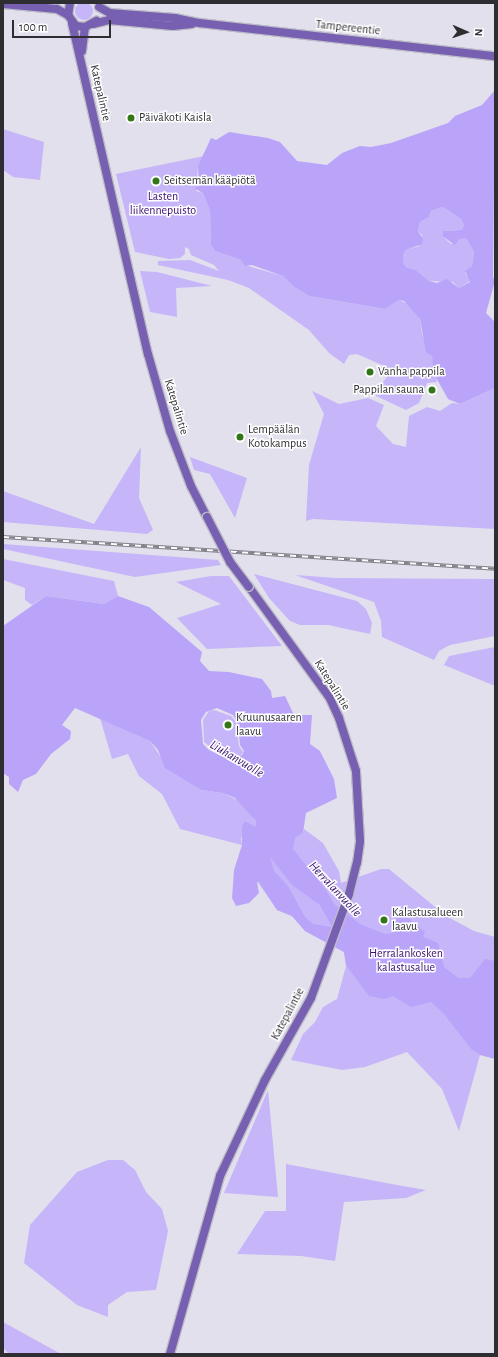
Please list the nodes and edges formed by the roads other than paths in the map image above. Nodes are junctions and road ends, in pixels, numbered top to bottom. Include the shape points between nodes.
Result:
1 (70, 3) edge
2 (3, 4) edge
3 (98, 5) edge
4 (68, 15) junction
5 (72, 23) junction
6 (199, 23) junction
7 (93, 24) junction
8 (85, 27) junction
9 (495, 56) edge
10 (80, 60) junction
11 (170, 1354) edge

1 - 4 street
2 - 4 street via 57,9
3 - 6 street, Tampereentie via 110,13 175,18
3 - 7 street via 98,18
4 - 5 street, Katepalintie
5 - 8 street
5 - 10 street, Katepalintie
6 - 7 street, Tampereentie via 173,26 109,20
6 - 9 street, Tampereentie
7 - 8 street, Tampereentie
8 - 10 street, Katepalintie
10 - 11 street, Katepalintie, bridge via 148,354 170,431 191,486 228,558 329,697 352,754 359,787 361,822 358,863 349,894 311,998 265,1080 220,1176

